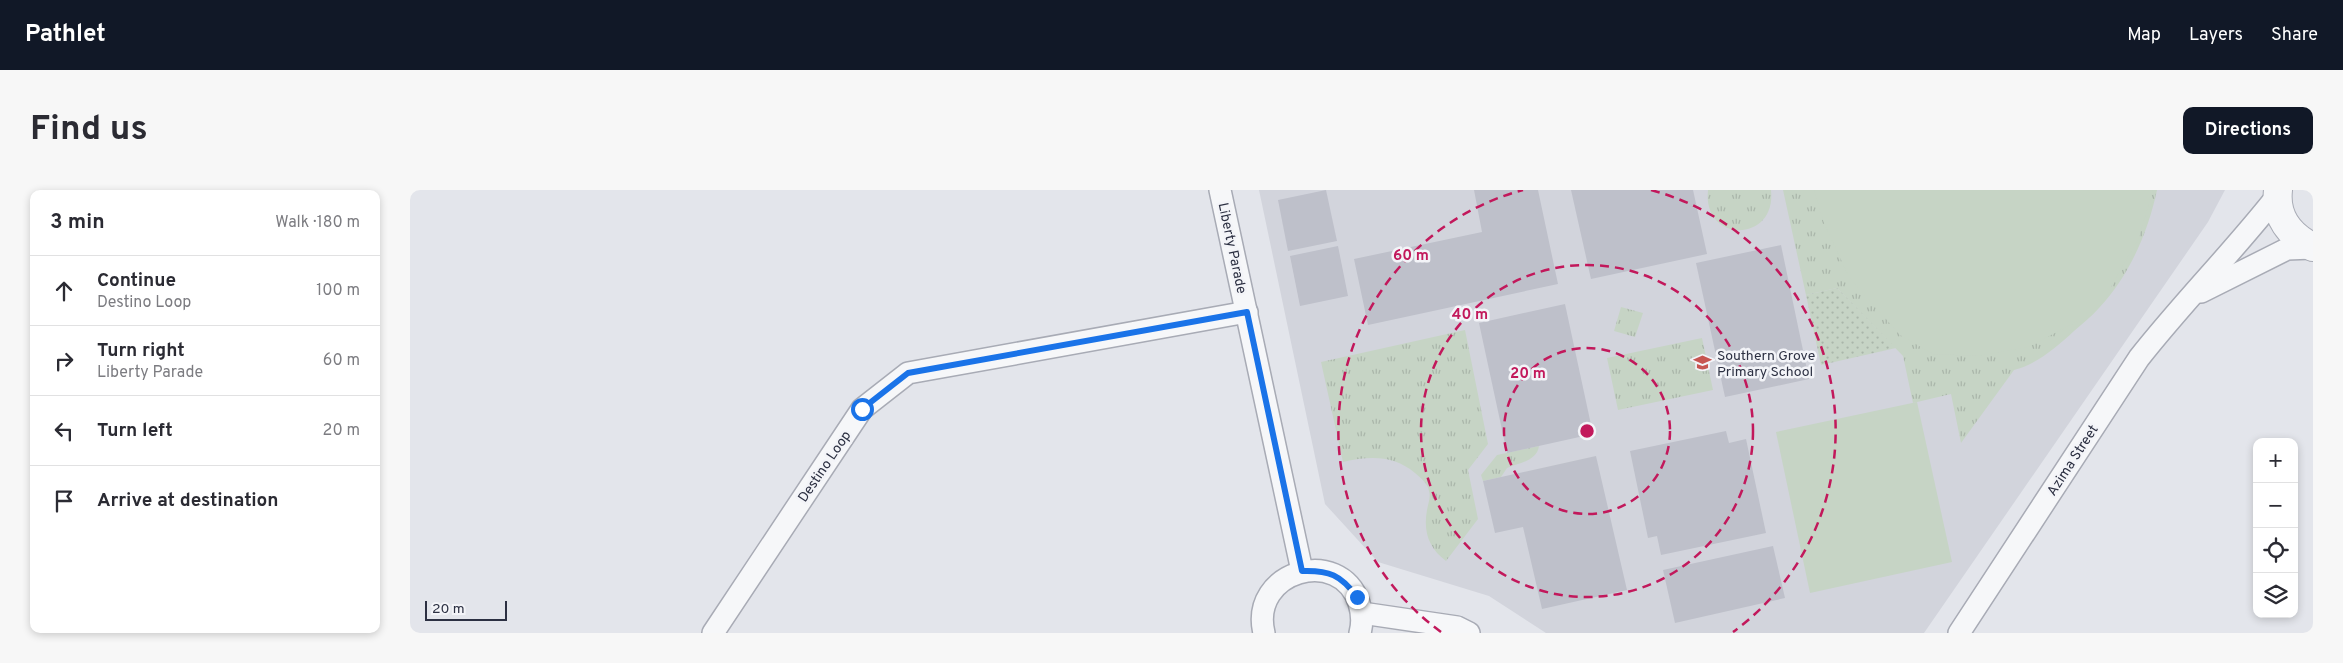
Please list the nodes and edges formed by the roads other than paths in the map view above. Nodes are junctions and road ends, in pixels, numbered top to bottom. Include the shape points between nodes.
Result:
1 (1220, 190) edge
2 (2278, 193) edge
3 (2313, 247) edge
4 (2194, 295) junction
5 (1247, 312) junction
6 (1302, 571) junction
7 (1361, 623) edge
8 (712, 633) edge
9 (1264, 633) edge
10 (1469, 633) edge
11 (1959, 633) edge

1 - 5 street, Liberty Parade
2 - 3 street via 2280,213 2287,228 2300,241
2 - 4 street
3 - 4 street via 2287,249
4 - 11 street, Azima Street via 2166,323 2139,358
5 - 6 street, Liberty Parade
5 - 8 street, Destino Loop via 908,373 862,409
6 - 7 street via 1318,570 1347,584 1357,597
6 - 9 street via 1288,576 1268,596 1263,610
7 - 10 street via 1457,627

